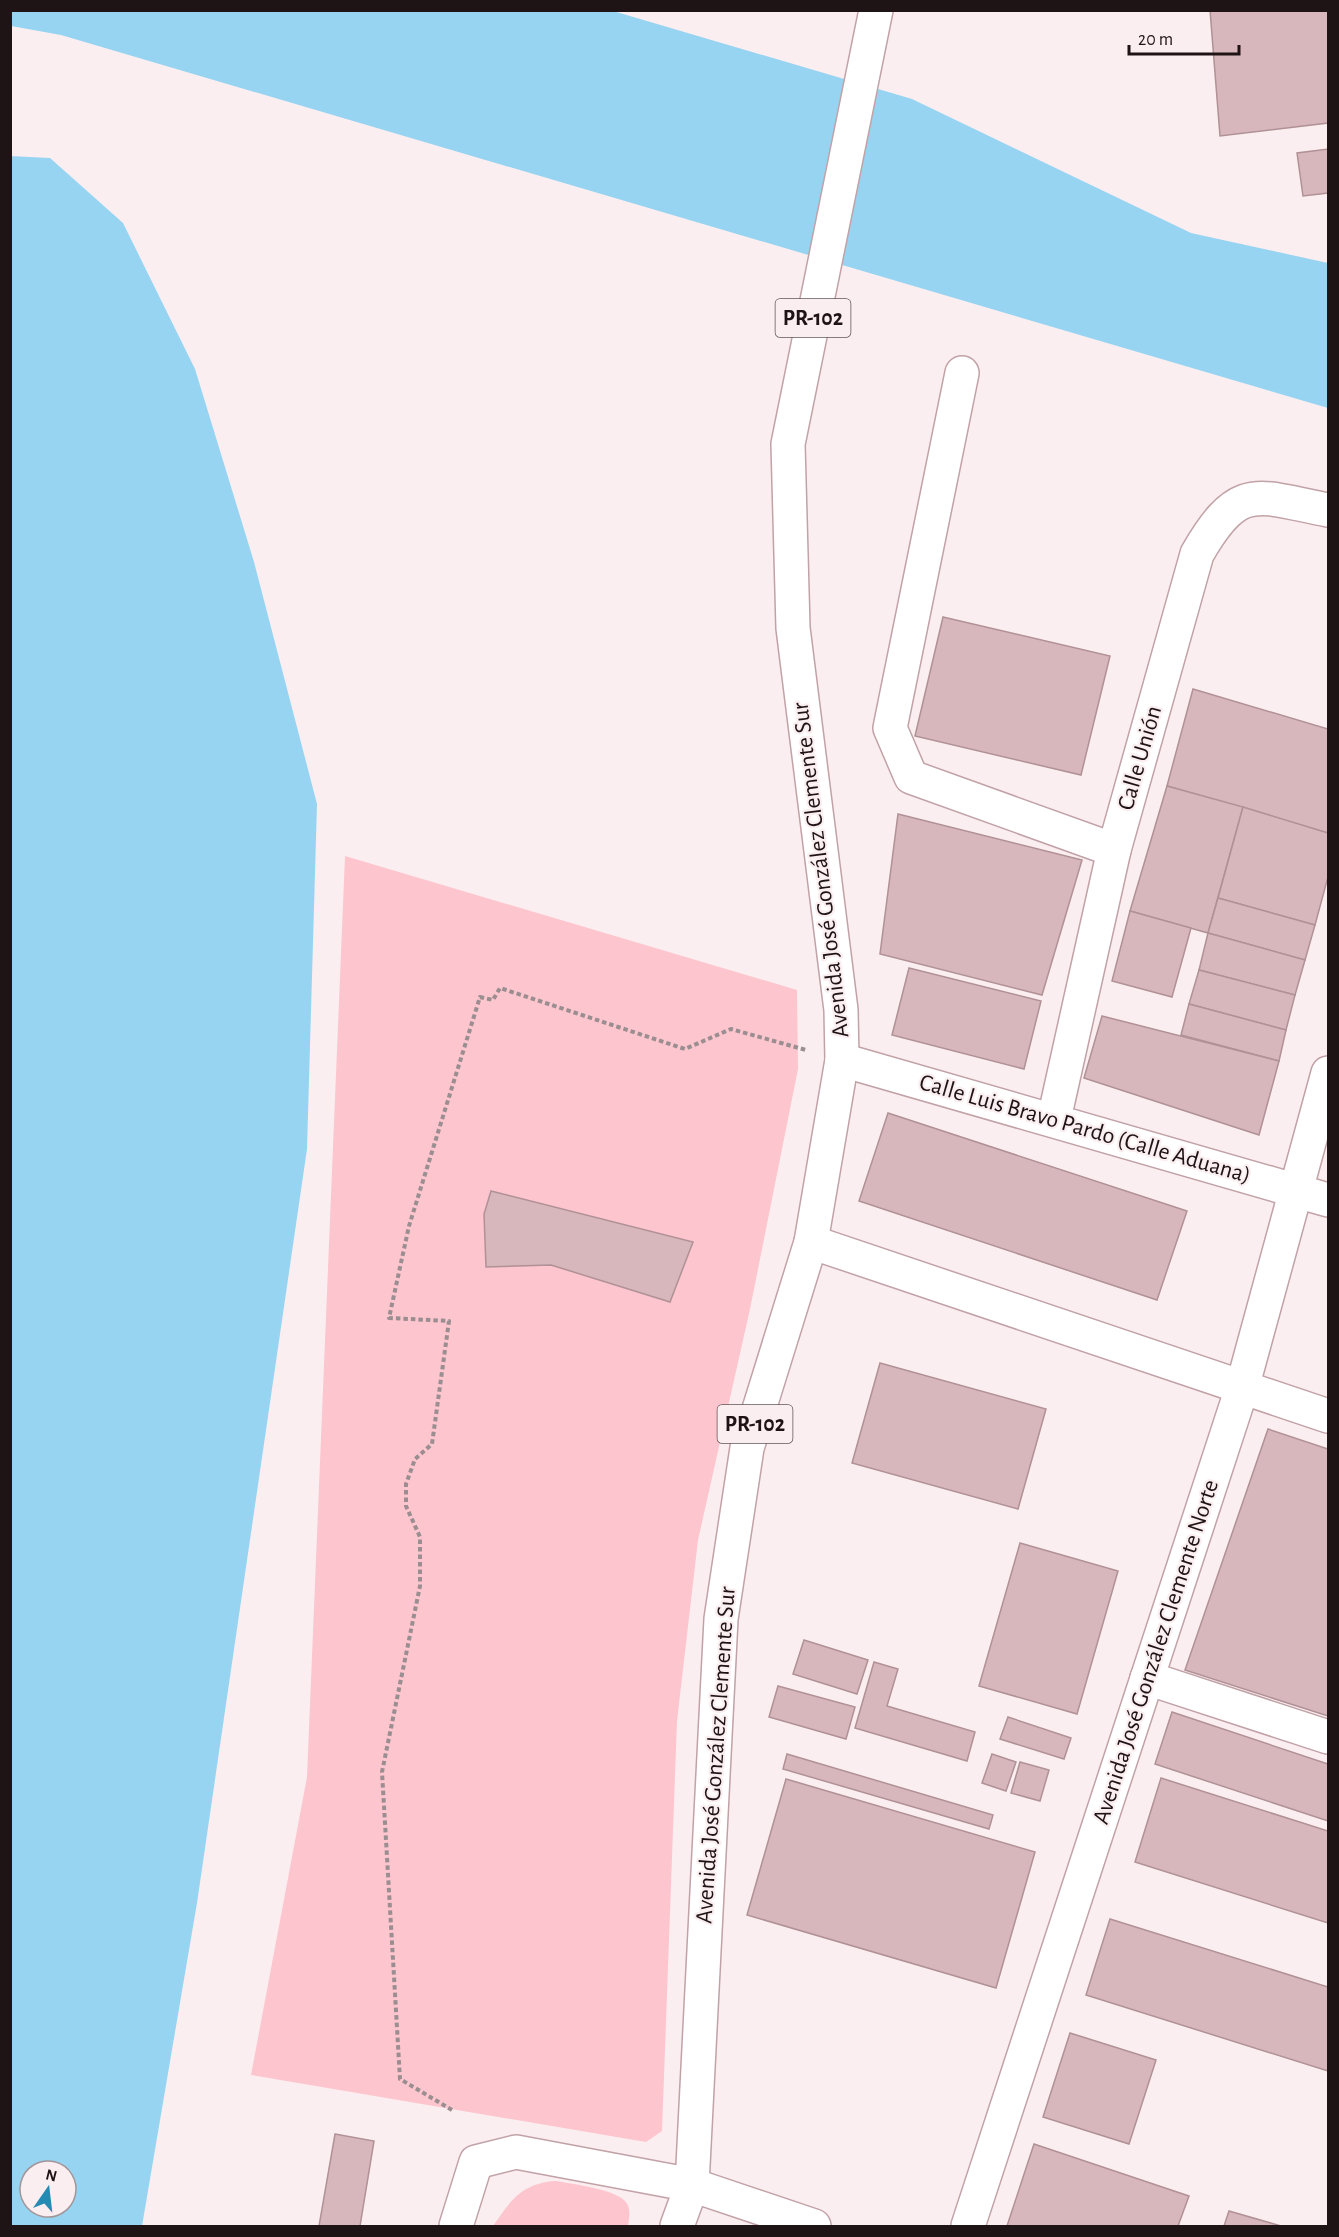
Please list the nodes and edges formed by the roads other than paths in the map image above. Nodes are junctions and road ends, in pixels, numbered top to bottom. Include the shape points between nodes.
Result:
1 (876, 10) edge
2 (962, 373) dead end
3 (1329, 510) edge
4 (1114, 850) junction
5 (842, 1060) junction
6 (1329, 1073) edge
7 (1054, 1119) junction
8 (1295, 1189) junction
9 (1329, 1200) edge
10 (811, 1242) junction
11 (1242, 1388) junction
12 (1329, 1416) edge
13 (1147, 1678) junction
14 (1329, 1737) edge
15 (692, 2185) junction
16 (456, 2226) edge
17 (677, 2226) edge
18 (814, 2226) edge
19 (968, 2226) edge

1 - 5 main road, Avenida José González Clemente Sur / PR-102 via 788,444 793,628 841,1010
2 - 4 main road via 890,728 910,777
3 - 4 main road, Calle Unión via 1270,497 1243,499 1212,527 1197,554
4 - 7 main road, Calle Unión
5 - 7 main road, Calle Luis Bravo Pardo (Calle Aduana)
5 - 10 main road, Avenida José González Clemente Sur / PR-102
6 - 8 main road, Avenida José González Clemente Norte
7 - 8 main road, Calle Luis Bravo Pardo (Calle Aduana)
8 - 9 main road, Calle Luis Bravo Pardo (Calle Aduana)
8 - 11 main road, Avenida José González Clemente Norte
10 - 11 main road
10 - 15 main road, Avenida José González Clemente Sur / PR-102 via 747,1448 721,1618
11 - 12 main road
11 - 13 main road, Avenida José González Clemente Norte
13 - 14 main road
13 - 19 main road, Avenida José González Clemente Norte
15 - 16 main road via 516,2152 476,2162
15 - 17 main road, Avenida José González Clemente Sur / PR-102
15 - 18 main road

